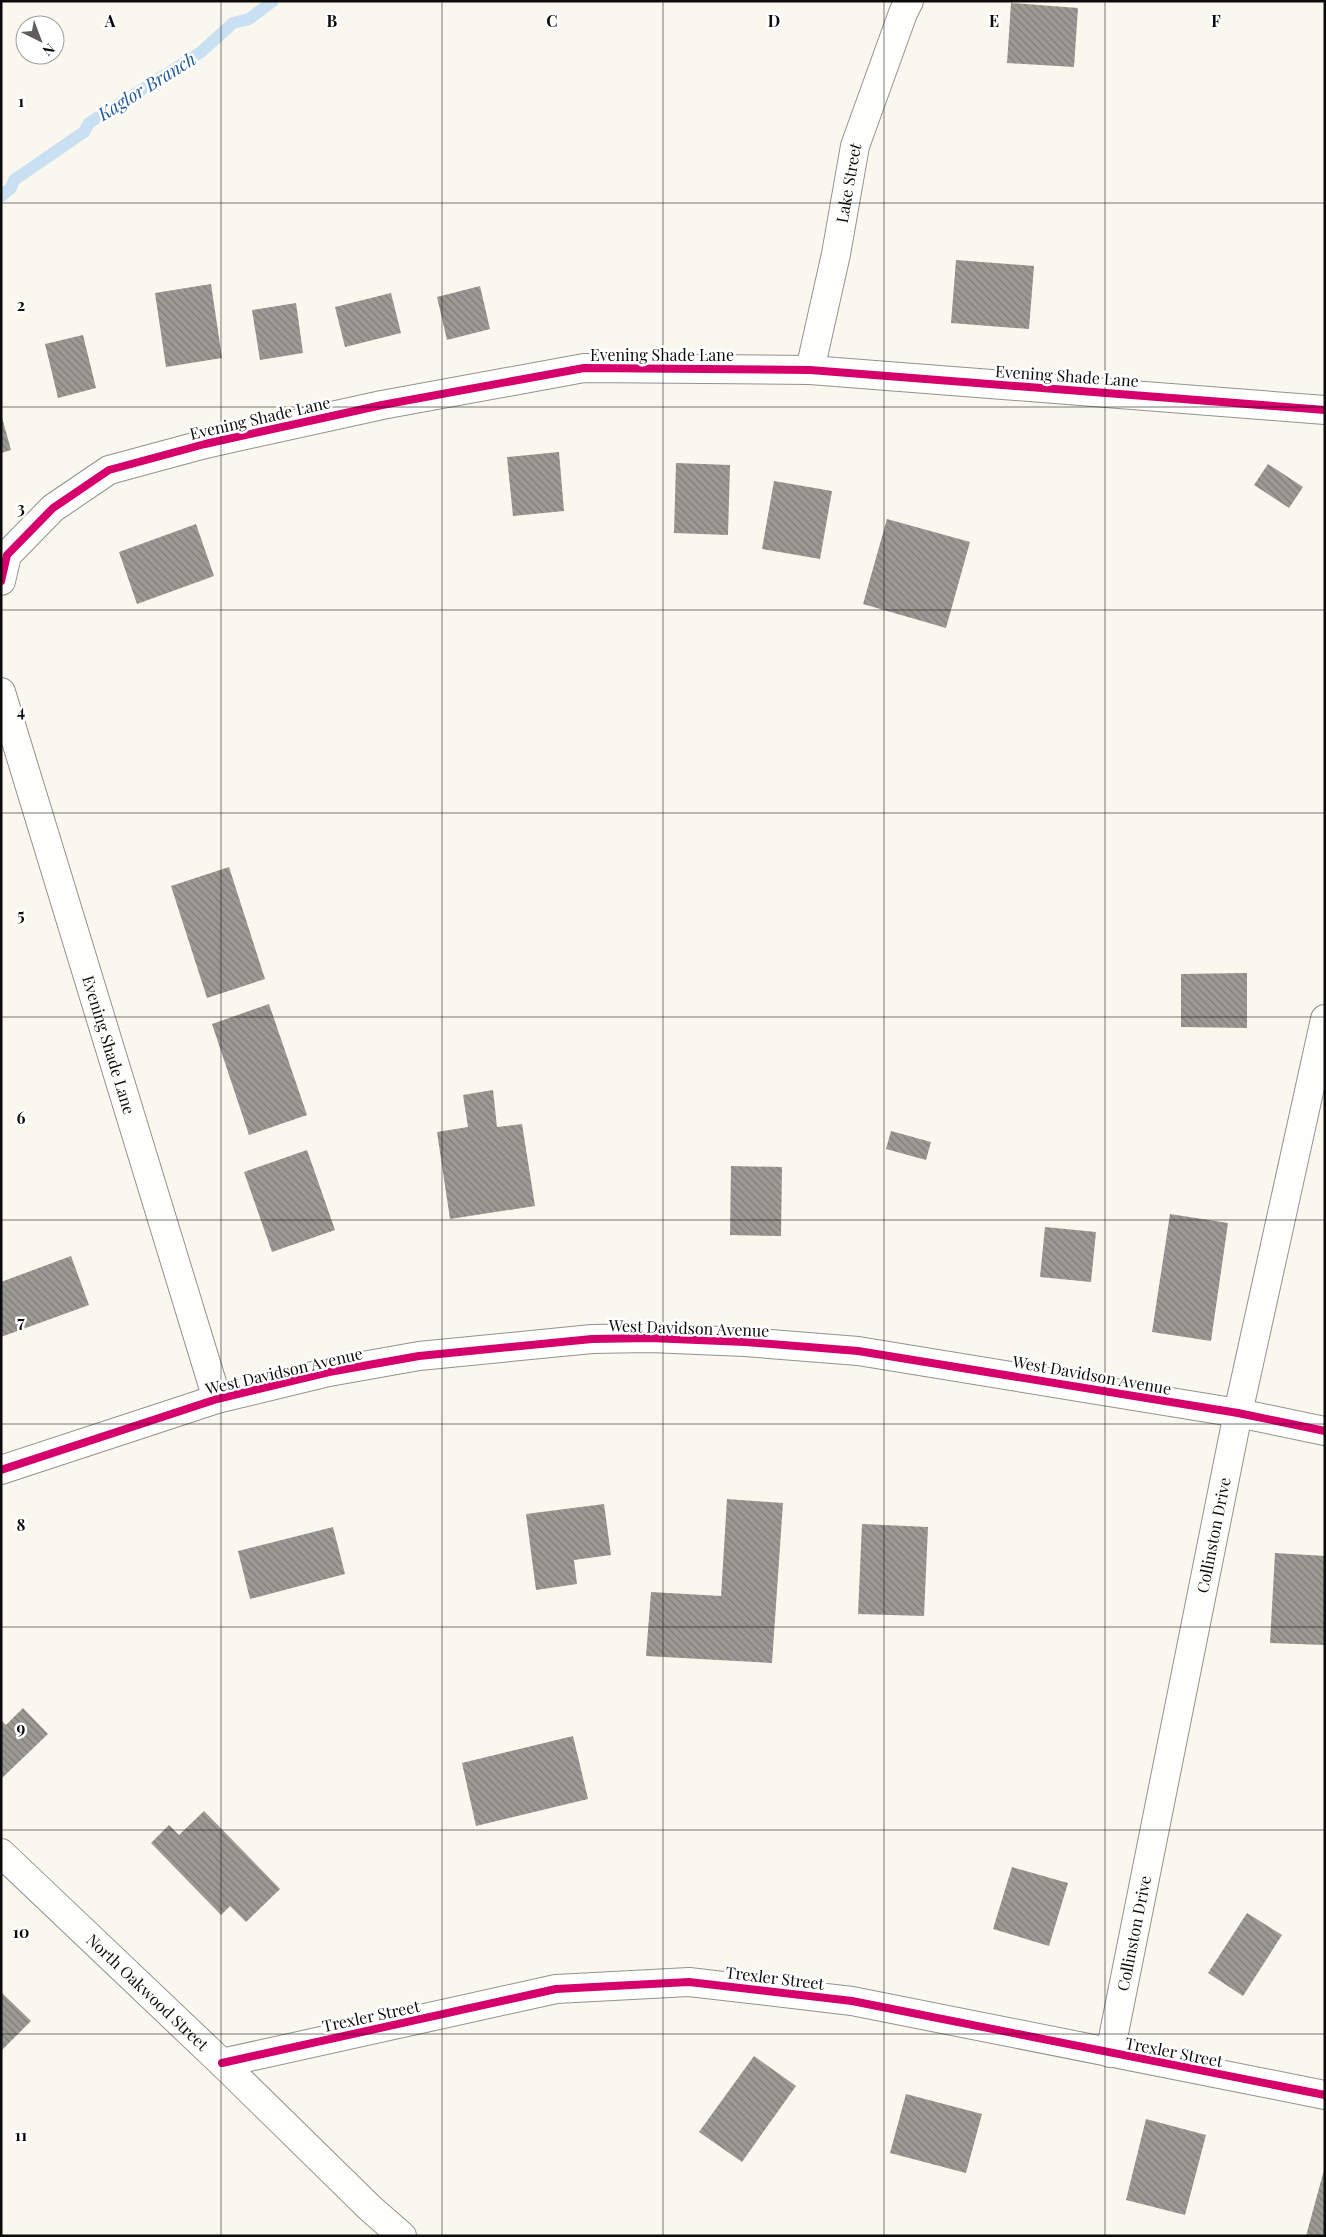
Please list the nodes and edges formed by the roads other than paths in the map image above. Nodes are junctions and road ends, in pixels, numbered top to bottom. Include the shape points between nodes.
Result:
1 (909, 1) edge
2 (810, 370) junction
3 (1325, 410) edge
4 (1, 581) edge
5 (1, 692) edge
6 (1325, 1019) edge
7 (217, 1399) junction
8 (1238, 1413) junction
9 (1325, 1431) edge
10 (1, 1470) edge
11 (1, 1853) edge
12 (1110, 2053) junction
13 (222, 2063) junction
14 (1325, 2095) edge
15 (402, 2236) edge

1 - 2 street, Lake Street via 855,146 836,254
2 - 3 street, Evening Shade Lane
2 - 4 street, Evening Shade Lane via 584,368 382,405 205,444 109,470 101,475 53,508 6,554
5 - 7 street, Evening Shade Lane
6 - 8 street, Collinston Drive
7 - 8 street, West Davidson Avenue via 329,1372 419,1356 592,1339 650,1338 858,1351
7 - 10 street, West Davidson Avenue
8 - 9 street, West Davidson Avenue
8 - 12 street, Collinston Drive
11 - 13 street, North Oakwood Street
12 - 13 street, Trexler Street via 852,2001 689,1982 556,1989
12 - 14 street, Trexler Street
13 - 15 street, North Oakwood Street

